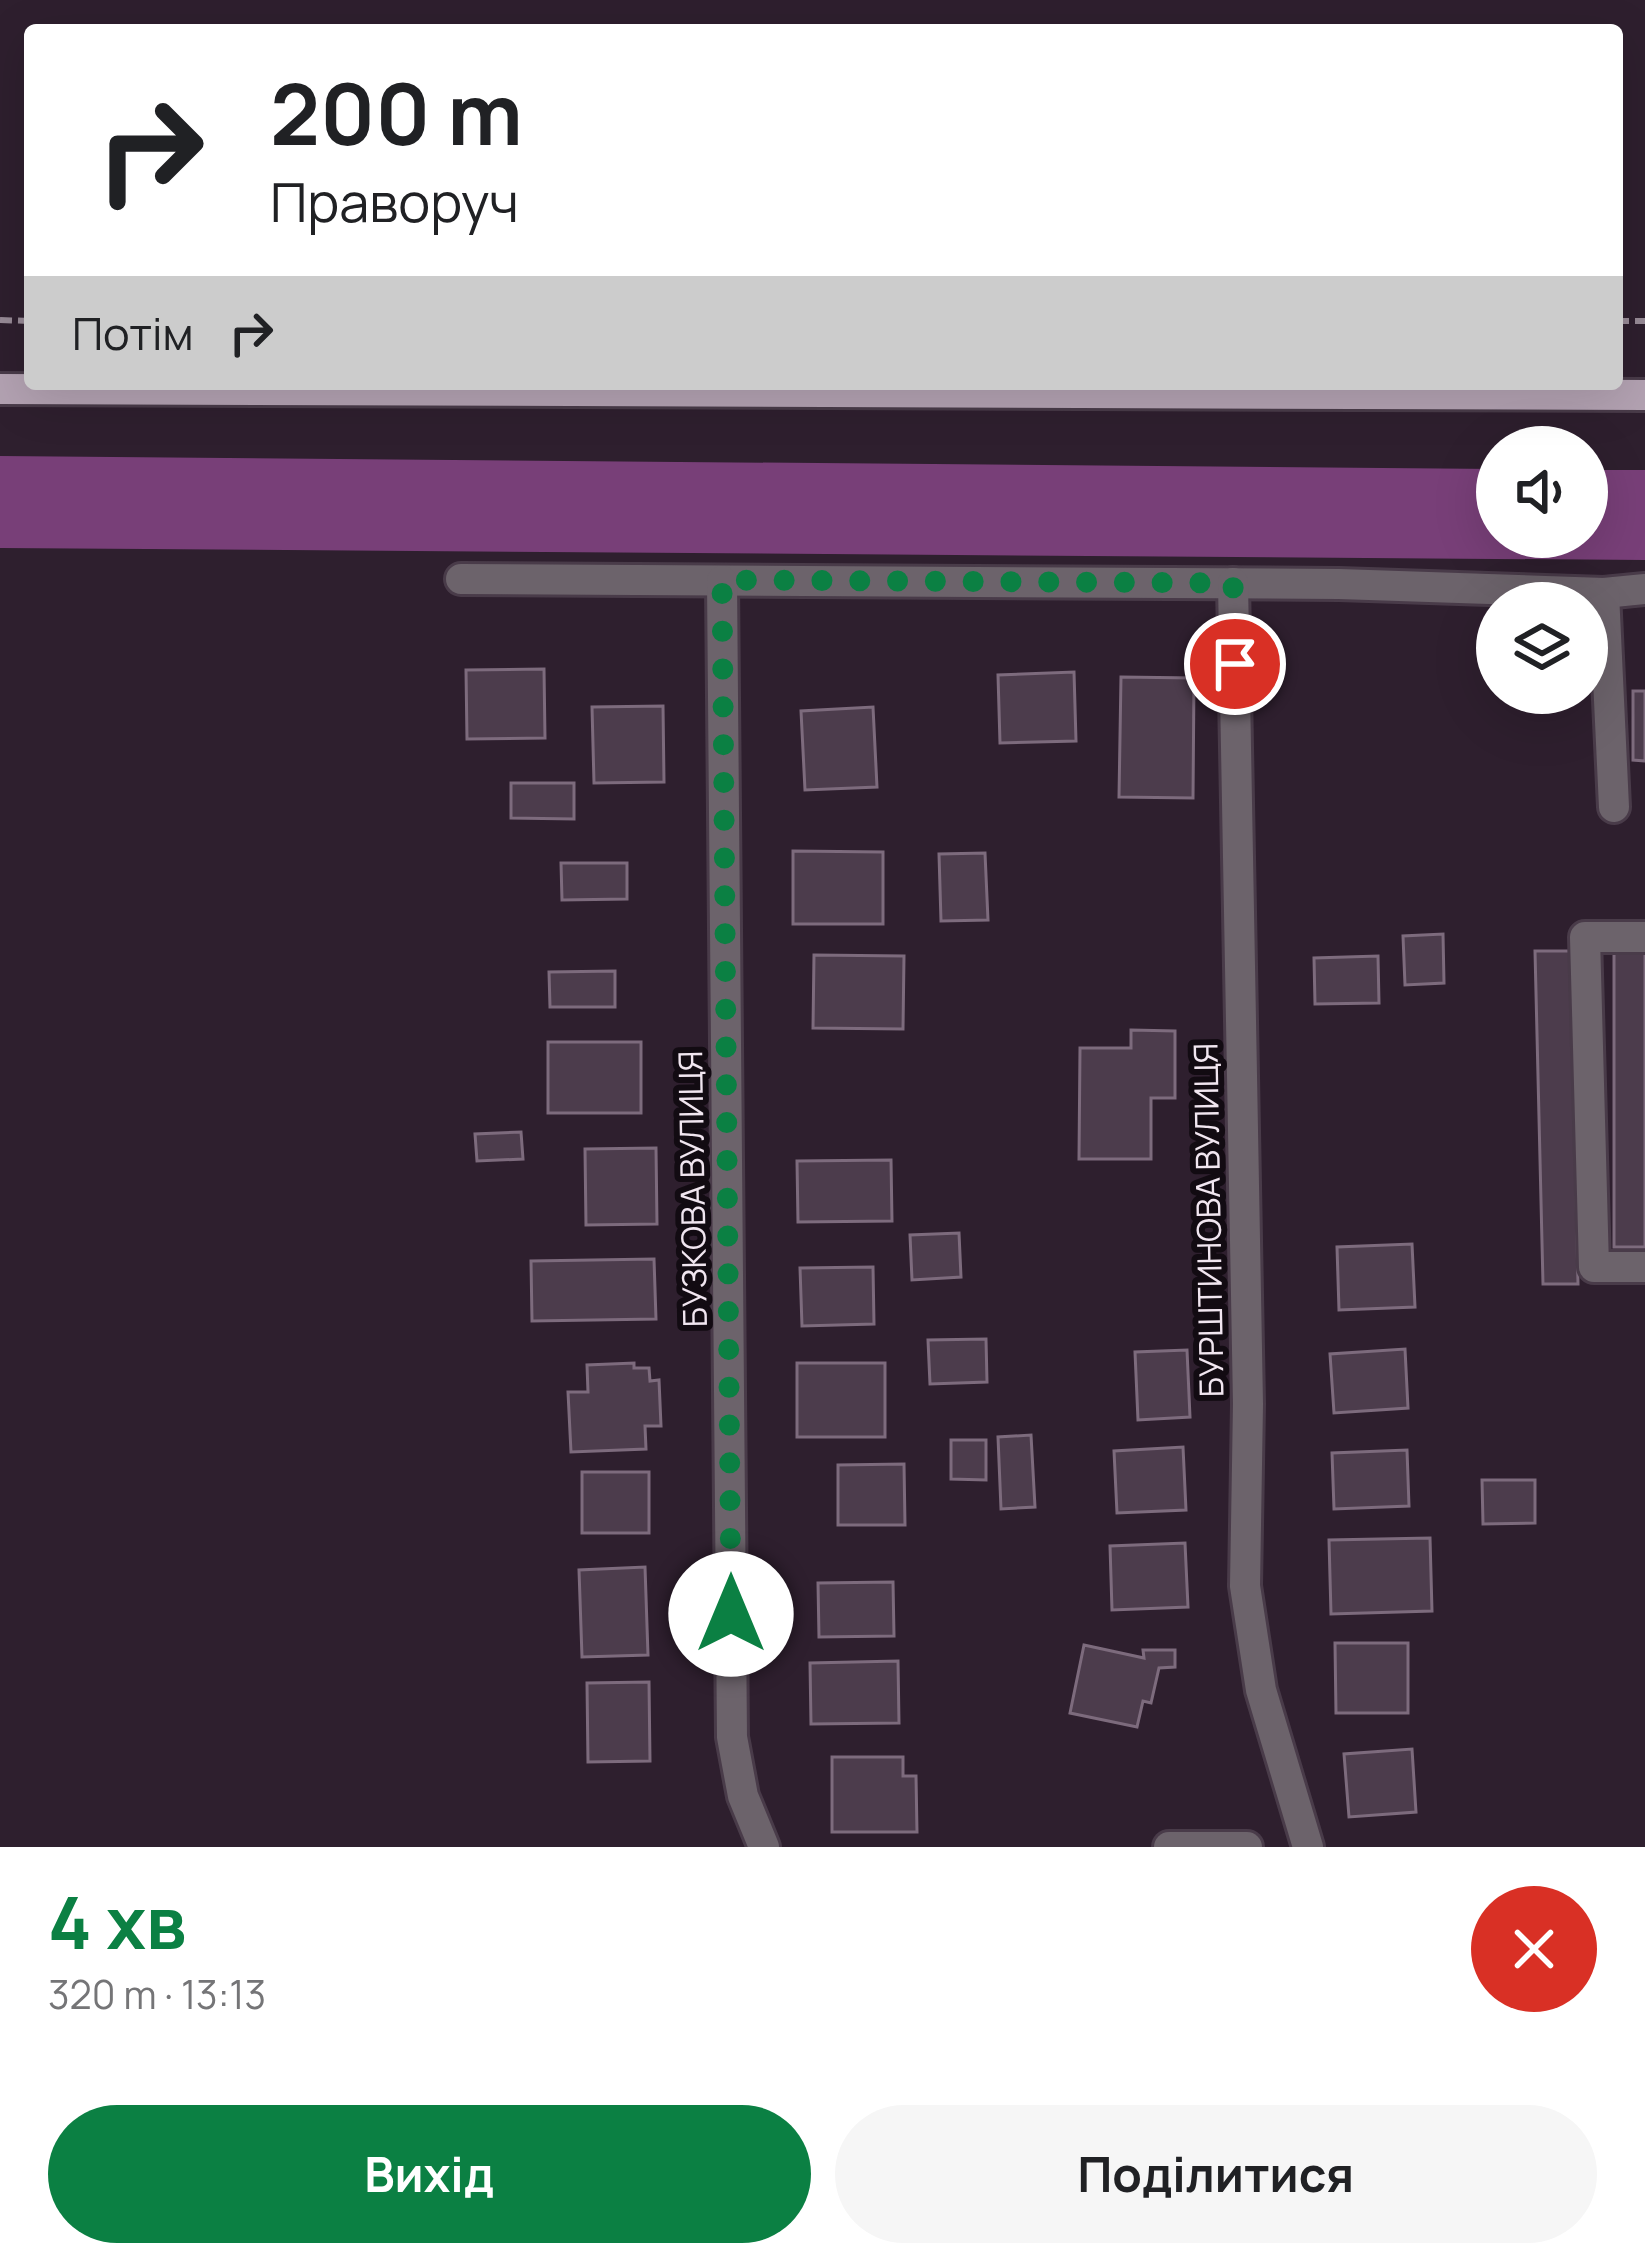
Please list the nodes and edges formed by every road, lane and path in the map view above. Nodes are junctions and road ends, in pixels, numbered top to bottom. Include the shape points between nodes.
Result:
1 (274, 390) edge
2 (1645, 395) edge
3 (461, 579) dead end
4 (722, 580) junction
5 (1233, 583) junction
6 (1645, 589) edge
7 (1476, 590) edge
8 (1608, 593) edge
9 (1608, 671) edge
10 (1615, 807) dead end
11 (1645, 937) edge
12 (1645, 1267) edge
13 (764, 1847) edge
14 (1169, 1847) edge
15 (1247, 1847) edge
16 (1309, 1847) edge

1 - 2 main road
3 - 4 street
4 - 5 street
4 - 13 street, БУЗКОВА ВУЛИЦЯ via 732,1737
5 - 7 street
5 - 16 street, БУРШТИНОВА ВУЛИЦЯ via 1245,1586 1261,1690
6 - 8 street
9 - 10 street
11 - 12 street via 1586,937 1594,1267
14 - 15 street

